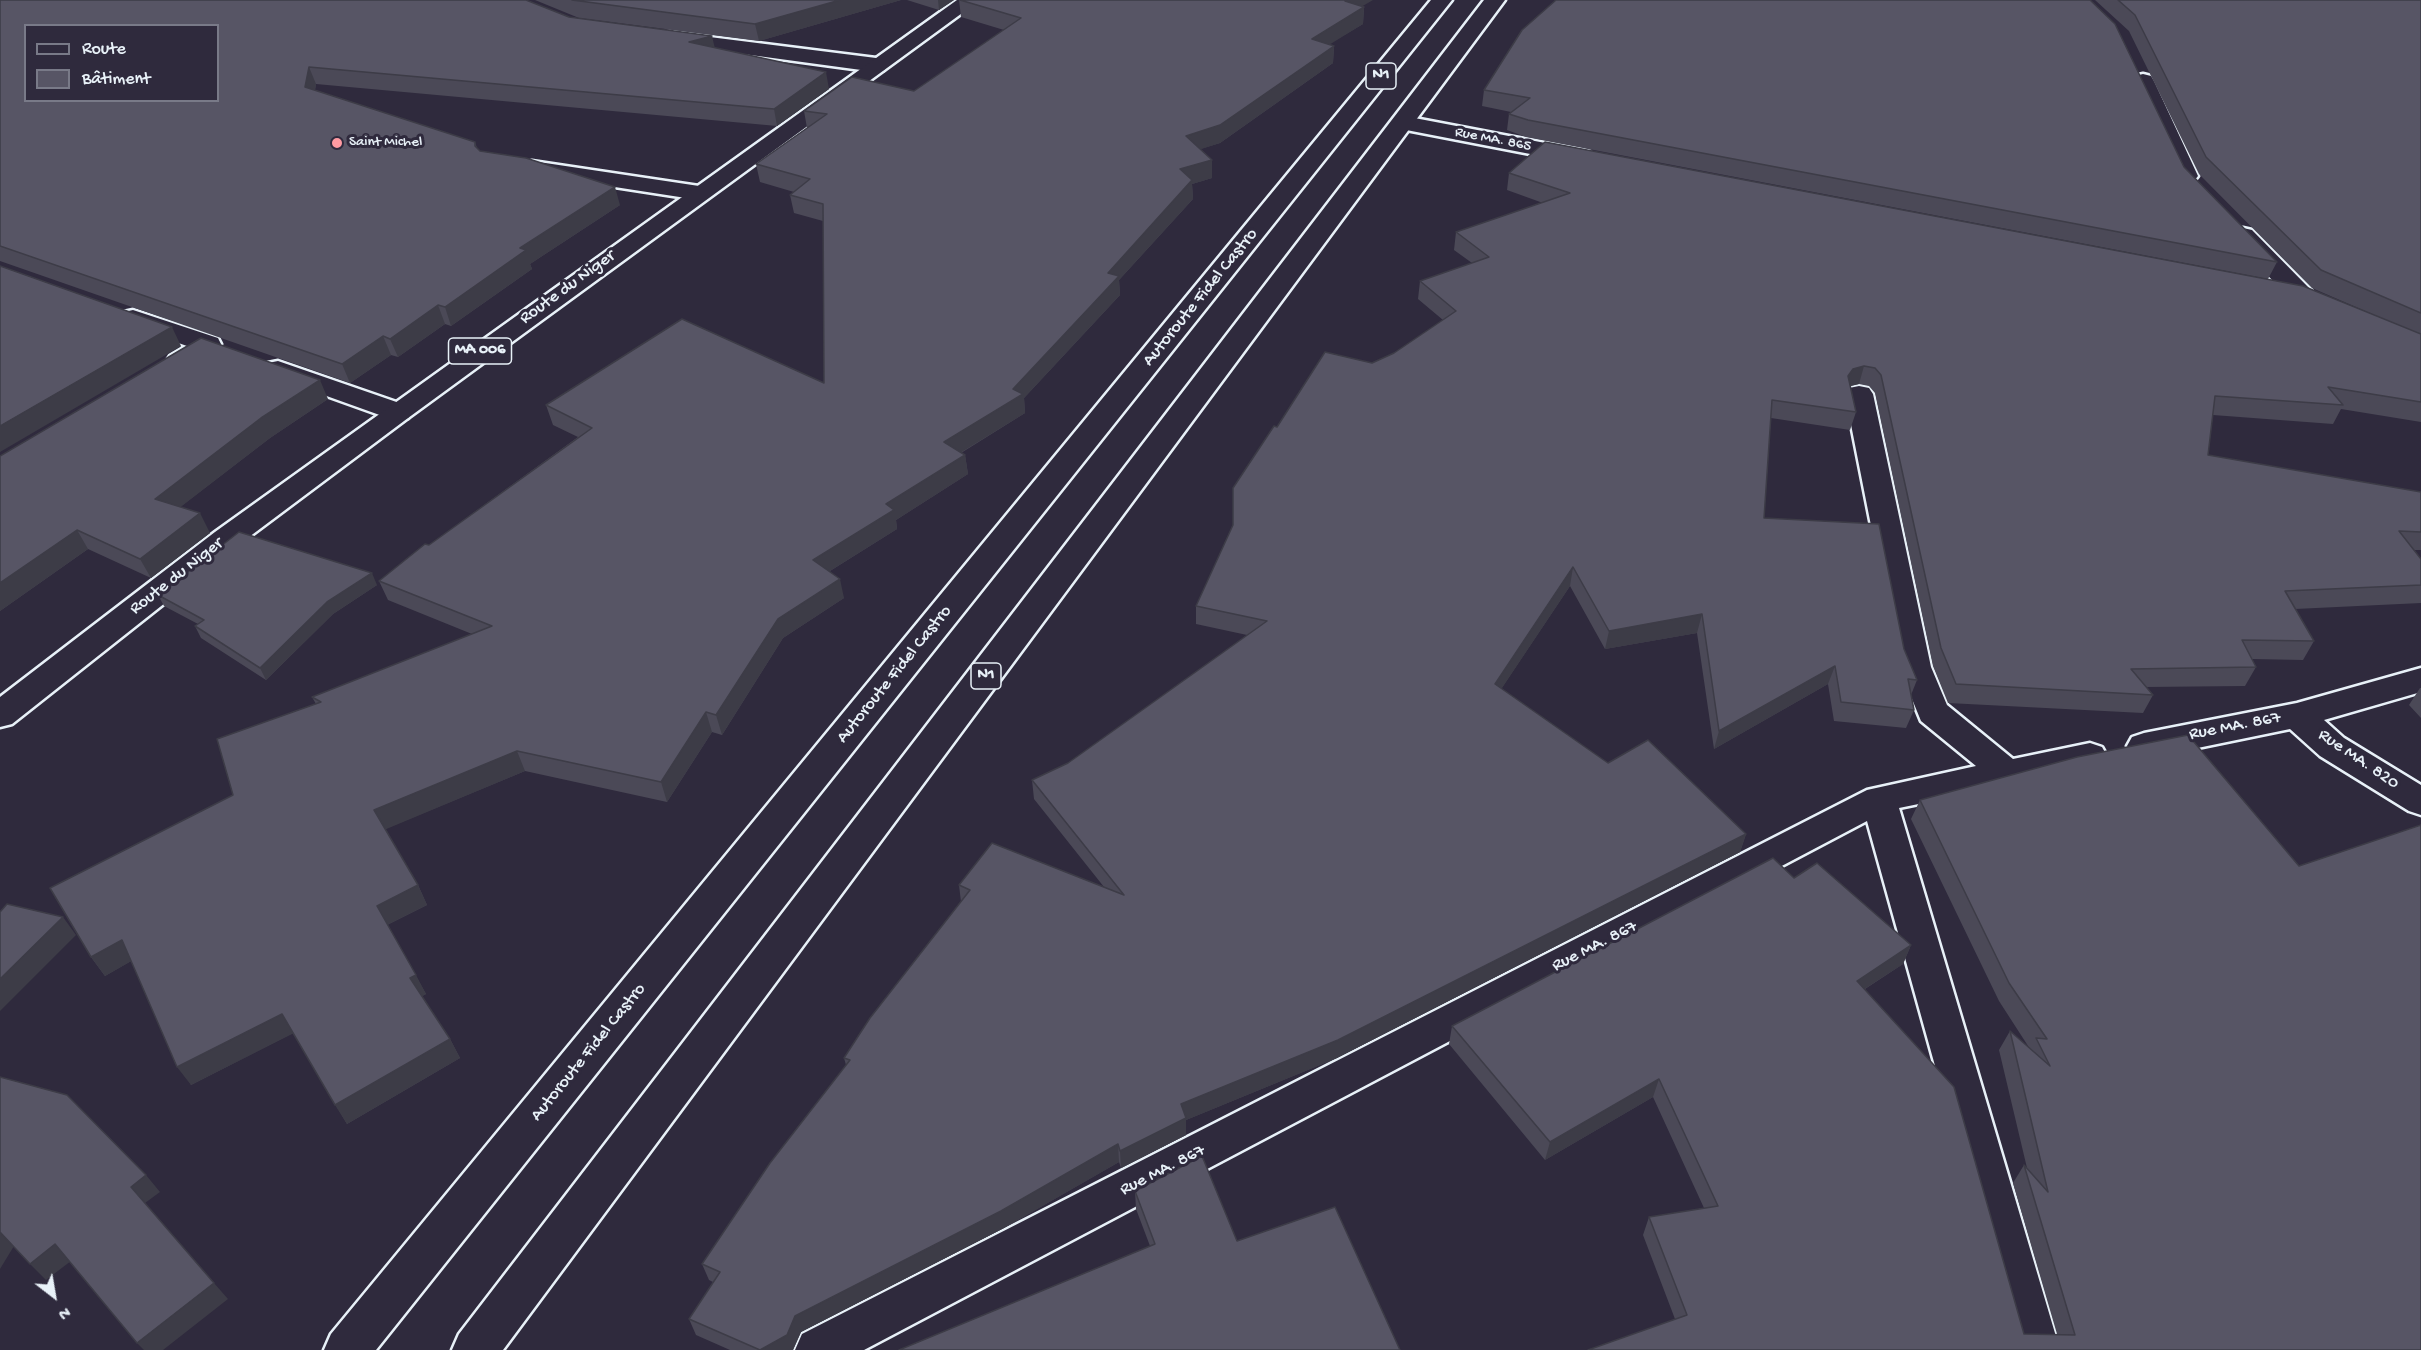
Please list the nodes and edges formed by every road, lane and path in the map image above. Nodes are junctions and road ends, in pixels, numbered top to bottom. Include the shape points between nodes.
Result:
1 (970, 0) edge
2 (1442, 0) edge
3 (1495, 0) edge
4 (644, 35) edge
5 (876, 65) junction
6 (2134, 65) edge
7 (1404, 123) junction
8 (1602, 161) edge
9 (505, 164) edge
10 (699, 193) junction
11 (2204, 195) edge
12 (2228, 220) edge
13 (2267, 289) edge
14 (111, 310) edge
15 (231, 352) junction
16 (159, 374) edge
17 (1859, 394) edge
18 (398, 411) junction
19 (2421, 680) edge
20 (0, 715) edge
21 (2297, 715) junction
22 (2007, 773) junction
23 (1879, 800) junction
24 (2421, 802) edge
25 (347, 1350) edge
26 (476, 1350) edge
27 (818, 1350) edge
28 (2037, 1350) edge

1 - 5 main road, Route du Niger / MA 006
2 - 25 main road, Autoroute Fidel Castro / N1
3 - 7 main road, N1
4 - 5 main road
5 - 10 main road, Route du Niger / MA 006
6 - 11 main road via 2187,178
7 - 8 main road, Rue MA. 865
7 - 26 main road, N1
9 - 10 main road
10 - 18 main road, Route du Niger / MA 006
12 - 13 main road via 2313,301
14 - 15 main road
15 - 16 main road
15 - 18 main road
17 - 22 main road via 1915,667 1933,712
18 - 20 main road, Route du Niger / MA 006
19 - 21 main road, Rue MA. 867
21 - 22 main road, Rue MA. 867
21 - 24 main road, Rue MA. 820 via 2332,747
22 - 23 main road, Rue MA. 867
23 - 27 main road, Rue MA. 867
23 - 28 main road

